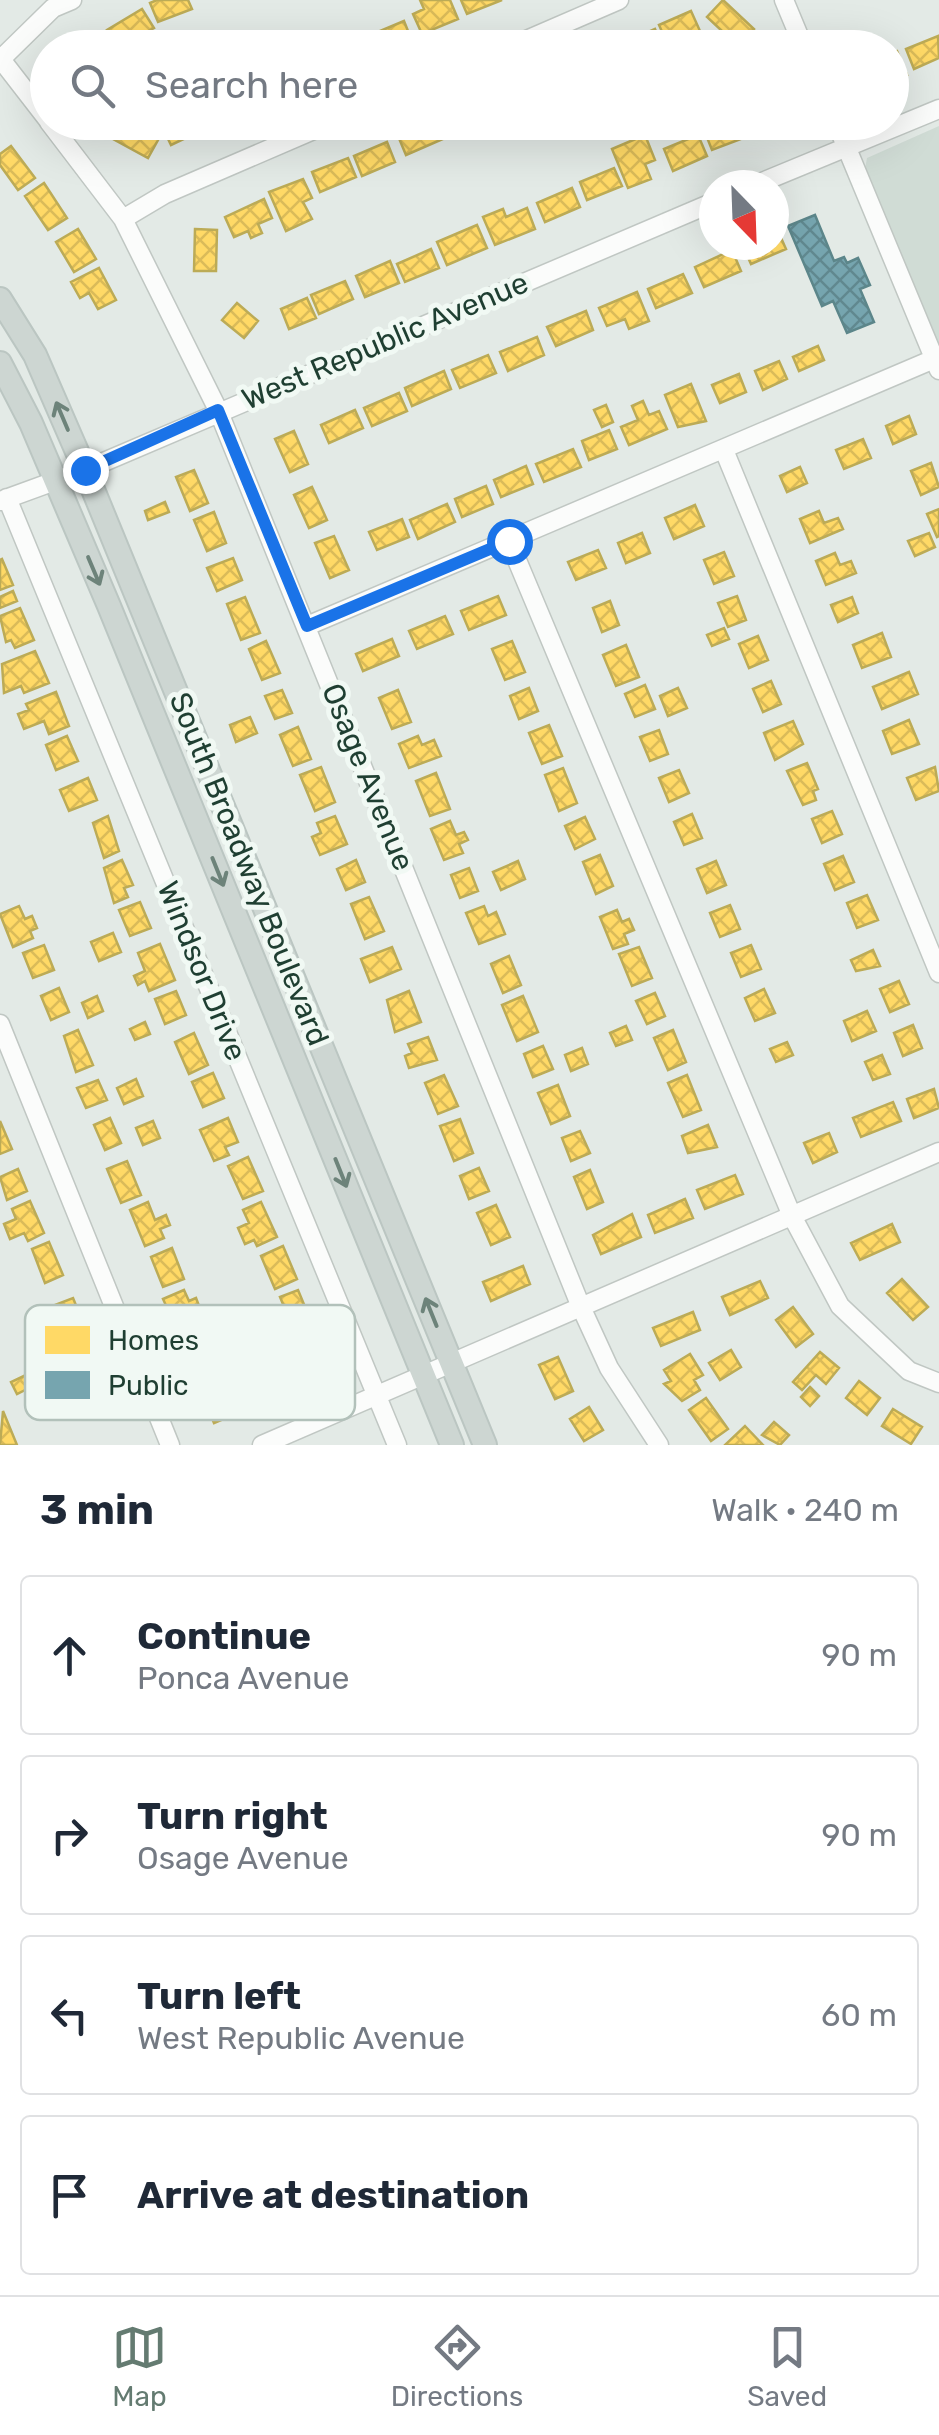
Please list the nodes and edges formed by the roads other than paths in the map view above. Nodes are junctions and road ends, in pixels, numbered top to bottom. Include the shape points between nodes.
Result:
1 (72, 0) edge
2 (619, 0) edge
3 (784, 0) edge
4 (30, 30) edge
5 (30, 30) edge
6 (550, 30) edge
7 (796, 30) edge
8 (0, 59) edge
9 (30, 98) edge
10 (939, 108) edge
11 (909, 121) edge
12 (63, 140) edge
13 (290, 140) edge
14 (843, 140) edge
15 (863, 140) edge
16 (846, 147) junction
17 (789, 171) edge
18 (699, 208) edge
19 (123, 219) junction
20 (0, 299) edge
21 (0, 362) edge
22 (937, 365) edge
23 (218, 410) junction
24 (724, 450) junction
25 (85, 470) junction
26 (56, 482) junction
27 (3, 499) edge
28 (509, 541) junction
29 (307, 626) junction
30 (939, 973) edge
31 (0, 1024) edge
32 (939, 1152) edge
33 (792, 1216) junction
34 (113, 1305) edge
35 (339, 1305) edge
36 (581, 1307) junction
37 (355, 1343) edge
38 (452, 1364) junction
39 (424, 1376) junction
40 (939, 1383) edge
41 (377, 1396) junction
42 (355, 1405) edge
43 (160, 1420) edge
44 (321, 1420) edge
45 (170, 1445) edge
46 (262, 1445) edge
47 (397, 1445) edge
48 (452, 1445) edge
49 (486, 1445) edge
50 (659, 1445) edge

1 - 4 street
2 - 6 street
3 - 7 street
5 - 8 street
8 - 9 street, Osage Avenue
10 - 11 street
12 - 19 street, Osage Avenue
13 - 19 street
14 - 16 street
15 - 16 street
16 - 17 street
16 - 22 street
18 - 23 street, West Republic Avenue
19 - 23 street, Osage Avenue
25 -> 20 main road, South Broadway Boulevard via 35,355
21 - 26 main road, South Broadway Boulevard
22 - 24 street
23 - 25 street, West Republic Avenue
23 - 29 street, Osage Avenue
24 - 28 street
24 - 30 street
25 - 26 street, West Republic Avenue
38 -> 25 main road, South Broadway Boulevard
26 - 27 street, West Republic Avenue
26 -> 39 main road, South Broadway Boulevard
27 - 35 street, Windsor Drive
28 - 29 street
28 - 33 street
29 - 36 street, Osage Avenue
31 - 34 street
32 - 33 street
33 - 36 street
33 - 40 street via 840,1306 909,1370
36 - 38 street
36 - 50 street, Osage Avenue via 608,1368
37 - 41 street, Windsor Drive
38 - 39 street
38 - 49 main road, South Broadway Boulevard
39 - 41 street
39 - 48 main road, South Broadway Boulevard
41 - 42 street
41 - 47 street, Windsor Drive
43 - 45 street
44 - 46 street

